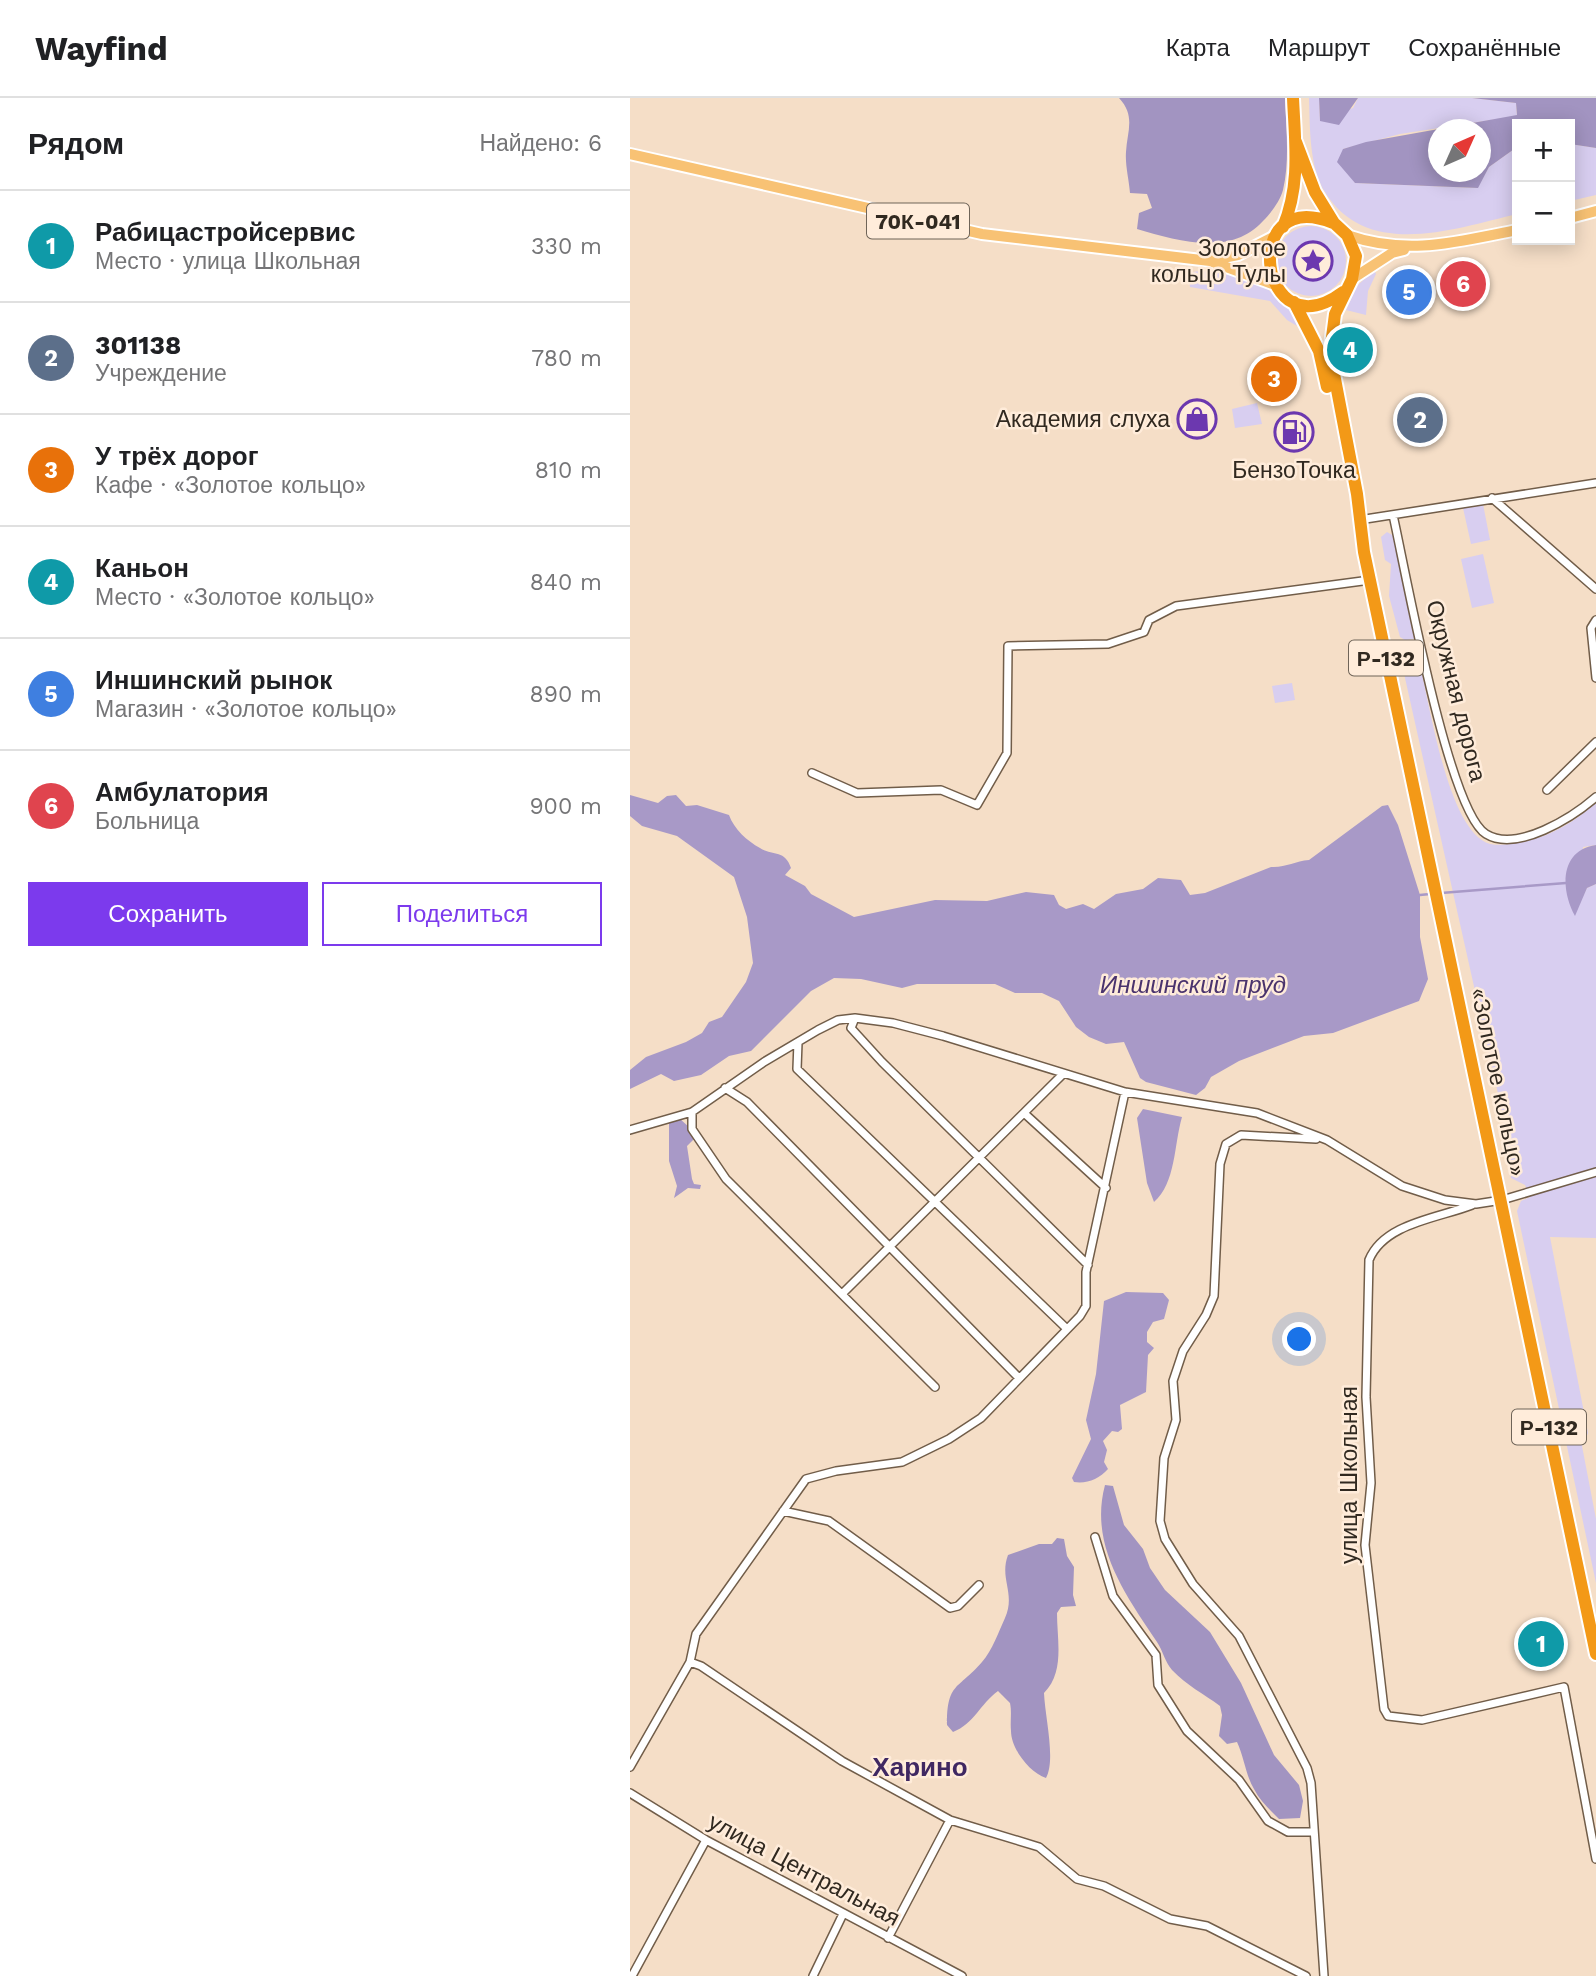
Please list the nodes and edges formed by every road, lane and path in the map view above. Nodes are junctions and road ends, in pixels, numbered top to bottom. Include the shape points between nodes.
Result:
1 (1293, 98) edge
2 (1296, 142) junction
3 (630, 155) edge
4 (1596, 211) edge
5 (1575, 217) edge
6 (1334, 223) junction
7 (1279, 231) junction
8 (1512, 231) edge
9 (1347, 235) junction
10 (1413, 247) junction
11 (1210, 261) junction
12 (1352, 279) junction
13 (1275, 285) junction
14 (1343, 292) junction
15 (1294, 302) junction
16 (1596, 483) edge
17 (1492, 498) junction
18 (1393, 515) junction
19 (1358, 516) junction
20 (1370, 580) junction
21 (1596, 589) edge
22 (1596, 620) edge
23 (1596, 678) edge
24 (1596, 742) edge
25 (812, 773) dead end
26 (1547, 790) dead end
27 (1596, 797) edge
28 (855, 1017) junction
29 (798, 1042) junction
30 (1063, 1074) junction
31 (725, 1088) junction
32 (1125, 1093) junction
33 (692, 1112) junction
34 (1024, 1113) junction
35 (630, 1130) edge
36 (1327, 1140) junction
37 (979, 1158) junction
38 (1596, 1172) edge
39 (1106, 1188) junction
40 (1502, 1200) junction
41 (933, 1203) junction
42 (1476, 1204) junction
43 (888, 1248) junction
44 (1088, 1265) junction
45 (843, 1293) junction
46 (1066, 1328) junction
47 (1019, 1378) junction
48 (935, 1387) dead end
49 (783, 1511) junction
50 (1095, 1537) dead end
51 (978, 1585) dead end
52 (1596, 1654) edge
53 (690, 1662) junction
54 (630, 1767) edge
55 (630, 1793) edge
56 (950, 1820) junction
57 (1314, 1832) junction
58 (706, 1840) junction
59 (1596, 1859) edge
60 (843, 1914) junction
61 (888, 1938) junction
62 (632, 1976) edge
63 (814, 1976) edge
64 (962, 1976) edge
65 (1306, 1976) edge
66 (1324, 1976) edge

1 - 2 highway
2 - 6 highway via 1315,192
2 - 7 highway via 1295,194
3 - 11 main road, 70К-041 via 982,234
4 - 5 main road
6 - 7 highway via 1310,217
6 - 9 highway
7 - 11 main road, 70К-041 via 1238,255
7 - 13 highway via 1268,260
8 - 10 main road
9 - 10 main road via 1390,247
9 - 12 highway via 1356,256
10 - 12 main road via 1392,253
11 - 13 main road, 70К-041
12 - 14 highway, «Золотое кольцо» / Р-132
13 - 15 highway, «Золотое кольцо» / Р-132
14 - 15 highway, Р-132 via 1314,305
14 - 19 highway, «Золотое кольцо» / Р-132 via 1330,353
15 - 19 highway, «Золотое кольцо» / Р-132 via 1319,351 1349,496
16 - 17 street
17 - 18 street
17 - 21 street
18 - 19 street
18 - 27 street, Окружная дорога via 1449,759 1479,829 1499,838 1536,833 1565,821
19 - 20 highway, «Золотое кольцо» / Р-132
20 - 25 street via 1176,606 1149,620 1144,632 1108,644 1008,646 1007,753 977,805 941,790 857,793
20 - 40 highway, «Золотое кольцо» / Р-132
22 - 23 street via 1591,628
24 - 26 street
28 - 29 street via 838,1020
28 - 30 street via 943,1036
28 - 37 street via 851,1028
29 - 31 street
29 - 41 street via 797,1069
30 - 32 street
30 - 34 street
31 - 33 street
31 - 43 street via 747,1102
32 - 36 street via 1258,1114
32 - 39 street
33 - 35 street
33 - 45 street via 692,1129 726,1179
34 - 37 street
34 - 39 street
36 - 42 street via 1402,1186
36 - 57 street via 1247,1134 1231,1139 1222,1151 1214,1296 1177,1366 1172,1388 1176,1420 1164,1458 1160,1507 1165,1539 1192,1584 1237,1633 1307,1768
37 - 41 street
37 - 44 street
38 - 40 street
39 - 44 street
40 - 42 street
40 - 52 highway, «Золотое кольцо» / Р-132
41 - 43 street
41 - 46 street
42 - 59 street, улица Школьная via 1391,1234 1369,1260 1366,1397 1371,1483 1365,1545 1384,1709 1388,1716 1420,1720 1564,1688
43 - 45 street
43 - 47 street
44 - 46 street via 1086,1306
45 - 48 street
46 - 47 street
47 - 49 street via 981,1418 949,1439 902,1462 806,1479
49 - 51 street via 829,1521 950,1608 958,1606
49 - 53 street via 696,1634
50 - 57 street via 1113,1596 1156,1655 1158,1685 1187,1731 1239,1780 1268,1821 1288,1832
53 - 54 street
53 - 56 street via 842,1761
55 - 58 street, улица Центральная
56 - 61 street
56 - 65 street via 1039,1846 1077,1879 1104,1886 1170,1919 1207,1926
57 - 66 street
58 - 60 street, улица Центральная
58 - 62 street
60 - 61 street, улица Центральная
60 - 63 street
61 - 64 street, улица Центральная

